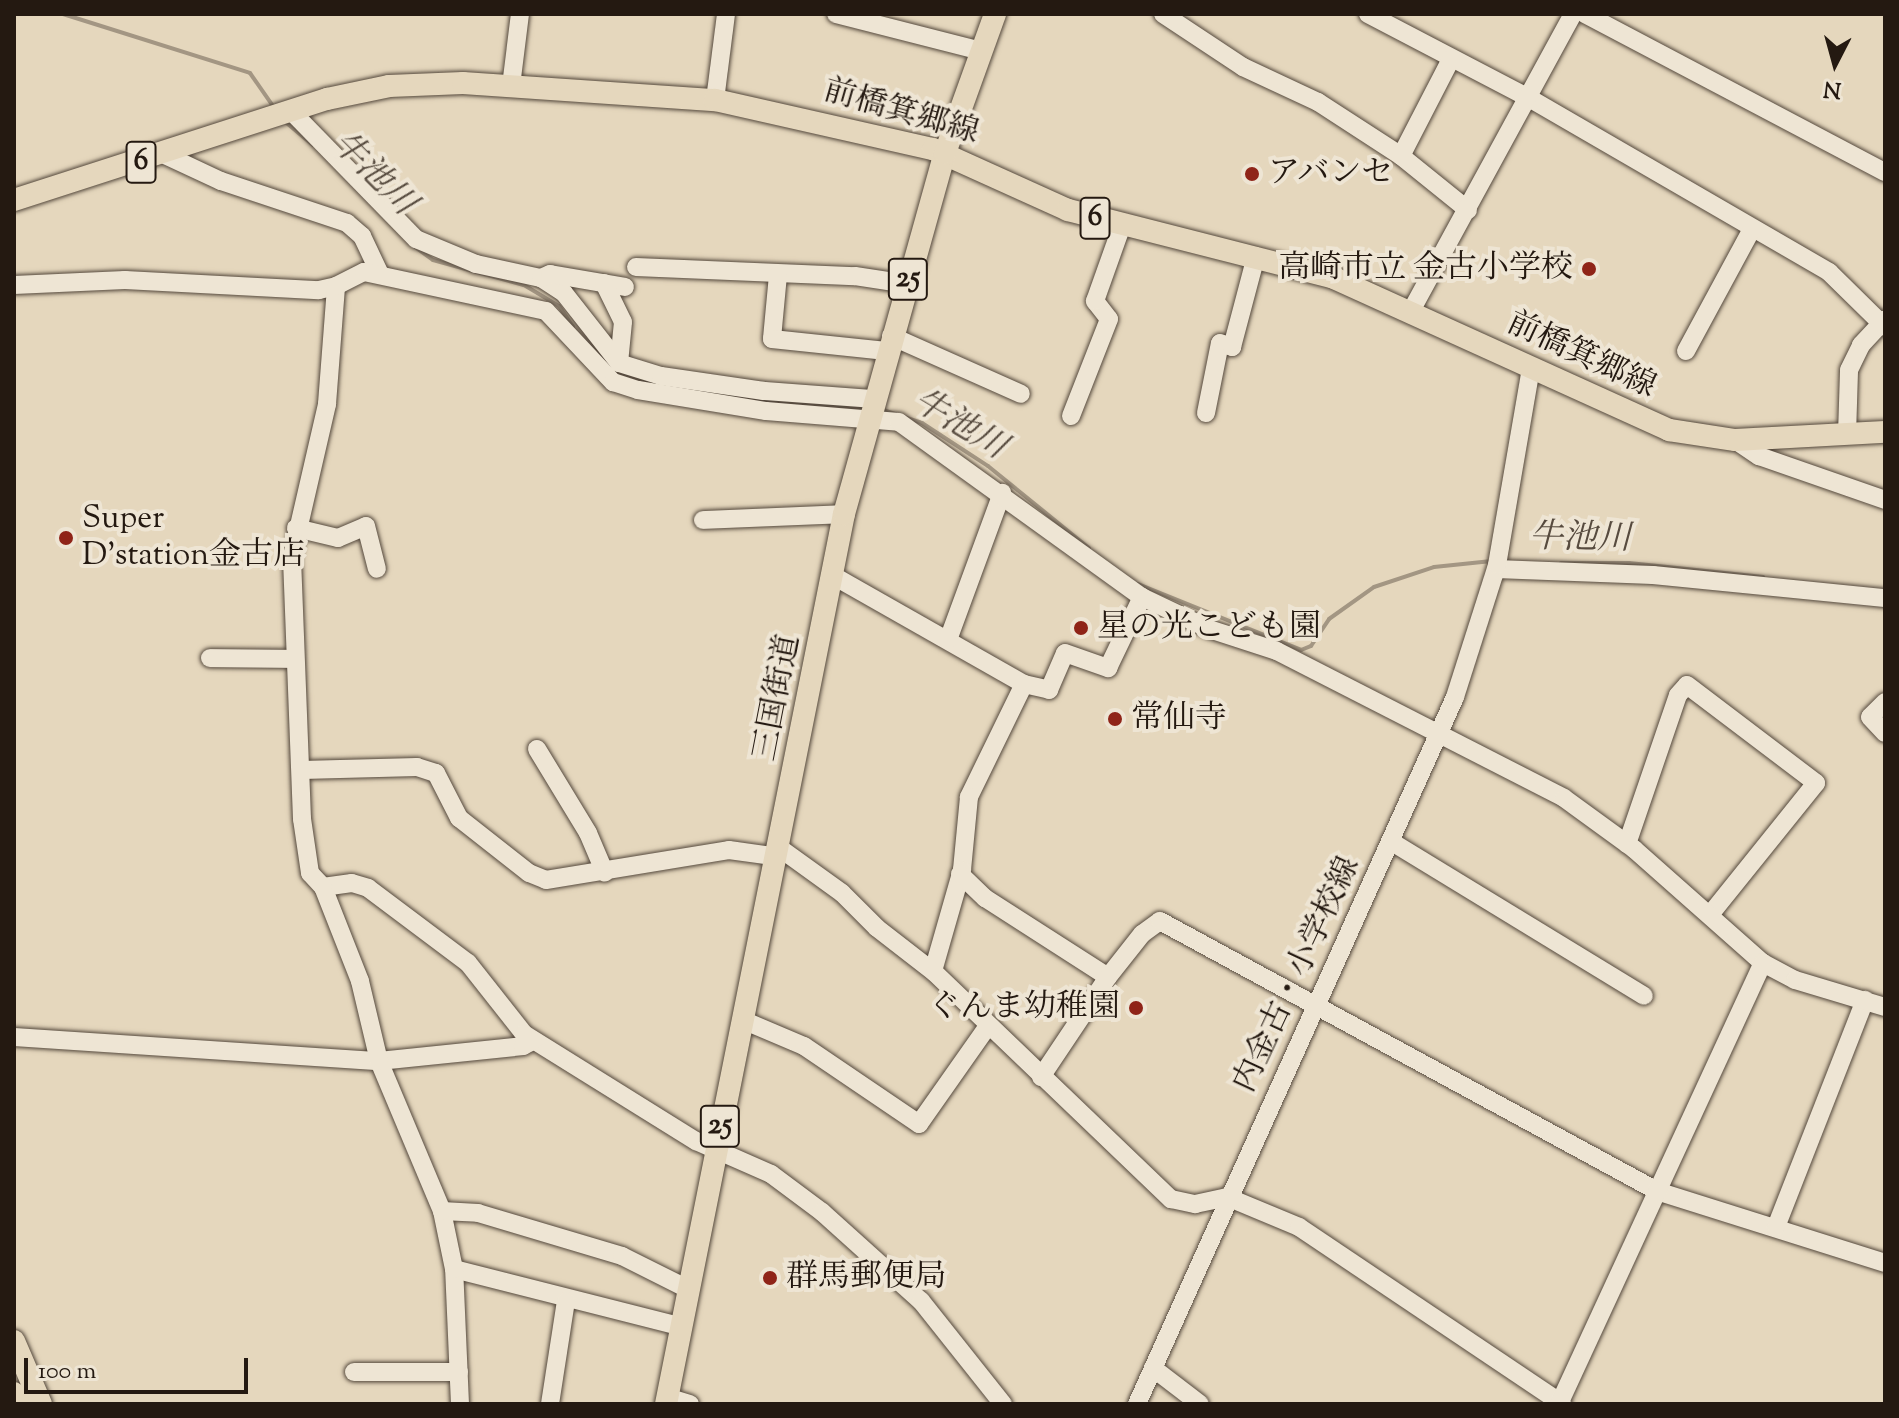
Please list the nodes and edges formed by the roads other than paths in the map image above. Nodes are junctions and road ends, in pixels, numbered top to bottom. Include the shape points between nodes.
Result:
1 (520, 14) edge
2 (726, 14) edge
3 (836, 14) edge
4 (995, 14) edge
5 (1163, 14) edge
6 (1368, 14) edge
7 (1573, 14) edge
8 (1585, 14) edge
9 (981, 51) junction
10 (1451, 59) junction
11 (511, 86) junction
12 (1529, 98) junction
13 (715, 100) junction
14 (281, 114) junction
15 (945, 153) junction
16 (163, 154) junction
17 (1401, 156) junction
18 (1885, 172) edge
19 (14, 200) edge
20 (1468, 210) junction
21 (1122, 225) junction
22 (1752, 229) junction
23 (1256, 256) junction
24 (636, 267) dead end
25 (511, 272) junction
26 (380, 274) junction
27 (778, 275) junction
28 (541, 278) junction
29 (604, 283) junction
30 (907, 284) junction
31 (14, 285) edge
32 (336, 286) junction
33 (625, 287) dead end
34 (505, 300) junction
35 (1411, 311) junction
36 (1884, 323) edge
37 (889, 343) junction
38 (1686, 351) dead end
39 (619, 363) junction
40 (1531, 369) junction
41 (1021, 394) dead end
42 (871, 409) junction
43 (1206, 413) dead end
44 (1071, 416) dead end
45 (1885, 432) edge
46 (1847, 435) junction
47 (1735, 440) junction
48 (1002, 493) junction
49 (1885, 500) edge
50 (844, 514) junction
51 (703, 520) dead end
52 (296, 528) junction
53 (1497, 562) junction
54 (377, 569) dead end
55 (832, 575) junction
56 (1142, 597) junction
57 (1885, 598) edge
58 (948, 640) junction
59 (210, 658) dead end
60 (293, 659) junction
61 (1024, 684) junction
62 (1885, 702) edge
63 (1440, 731) junction
64 (1885, 733) edge
65 (537, 749) dead end
66 (302, 770) junction
67 (1392, 842) junction
68 (1627, 844) junction
69 (780, 853) junction
70 (605, 873) junction
71 (960, 874) junction
72 (323, 887) junction
73 (1710, 915) junction
74 (1763, 963) junction
75 (933, 971) junction
76 (1108, 977) junction
77 (1644, 996) dead end
78 (1865, 1000) junction
79 (1885, 1007) edge
80 (1319, 1008) junction
81 (745, 1021) junction
82 (988, 1026) junction
83 (14, 1037) edge
84 (533, 1041) junction
85 (379, 1061) junction
86 (1041, 1077) junction
87 (714, 1148) junction
88 (1657, 1191) junction
89 (1227, 1197) junction
90 (442, 1211) junction
91 (1776, 1227) junction
92 (1885, 1263) edge
93 (454, 1269) junction
94 (688, 1289) junction
95 (566, 1301) junction
96 (680, 1326) junction
97 (14, 1341) edge
98 (1153, 1368) junction
99 (354, 1372) dead end
100 (459, 1372) junction
101 (14, 1393) edge
102 (666, 1400) edge
103 (466, 1403) edge
104 (19, 1404) edge
105 (41, 1404) edge
106 (550, 1404) edge
107 (690, 1404) edge
108 (1003, 1404) edge
109 (1137, 1404) edge
110 (1200, 1404) edge
111 (1560, 1404) edge

1 - 11 street
2 - 13 street
3 - 9 street
4 - 9 main road, 三国街道 / 25
5 - 17 street via 1243,67 1318,102
6 - 10 street
7 - 12 street
8 - 18 street
9 - 15 main road, 三国街道 / 25
10 - 12 street
10 - 17 street
11 - 13 main road, 前橋箕郷線 / 6
11 - 14 main road, 前橋箕郷線 / 6 via 389,86
12 - 20 street
12 - 22 street
13 - 15 main road, 前橋箕郷線 / 6
14 - 16 main road, 前橋箕郷線 / 6
14 - 25 street via 416,239 442,253
15 - 21 main road, 前橋箕郷線 / 6 via 1068,210
15 - 30 main road, 三国街道 / 25
16 - 19 main road, 前橋箕郷線 / 6
16 - 26 street via 221,181 347,223 362,236
17 - 20 street
20 - 35 street
21 - 23 main road, 前橋箕郷線 / 6
21 - 44 street via 1095,301 1109,319
22 - 36 street via 1829,272
22 - 38 street
23 - 35 main road, 前橋箕郷線 / 6 via 1334,278
23 - 43 street via 1232,347 1220,343
24 - 27 street
25 - 28 street
25 - 34 street
26 - 32 street via 364,272
26 - 34 street
27 - 30 street
27 - 37 street via 772,339
28 - 29 street via 550,274
28 - 39 street via 564,293
29 - 33 street
29 - 39 street via 623,322
30 - 37 main road, 三国街道 / 25
31 - 32 street via 125,280 319,290
32 - 52 street via 327,404
34 - 42 street via 546,311 613,382 638,390 766,411
35 - 40 main road, 前橋箕郷線 / 6
36 - 46 street via 1861,345 1849,370
37 - 41 street
37 - 42 main road, 三国街道 / 25
39 - 42 street via 649,374
40 - 47 main road, 前橋箕郷線 / 6 via 1648,423
40 - 53 street, 内金古・小学校線
42 - 48 street via 899,422
42 - 50 main road, 三国街道 / 25
45 - 46 main road, 前橋箕郷線 / 6
46 - 47 main road, 前橋箕郷線 / 6
47 - 49 street via 1759,456
48 - 56 street via 1065,546
48 - 58 street
50 - 51 street
50 - 55 main road, 三国街道 / 25
52 - 54 street via 338,538 366,526
52 - 60 street
53 - 57 street
53 - 63 street, 内金古・小学校線 via 1485,614
55 - 58 street
55 - 69 main road, 三国街道 / 25
56 - 61 street via 1108,668 1065,653 1049,690
56 - 63 street via 1209,629 1277,651
58 - 61 street
59 - 60 street
60 - 66 street
61 - 71 street via 969,797
62 - 64 street via 1870,717
63 - 67 street, 内金古・小学校線
63 - 68 street via 1564,798
65 - 70 street via 588,833
66 - 70 street via 417,767 436,773 447,785 459,818 529,873 563,881
66 - 72 street via 310,873
67 - 77 street
67 - 80 street, 内金古・小学校線
68 - 73 street
68 - 73 street via 1678,695 1687,685 1816,783
69 - 70 street via 729,850
69 - 75 street via 842,893
69 - 81 main road, 三国街道 / 25
71 - 75 street
71 - 76 street via 985,898
72 - 84 street via 352,883 368,888 468,963
72 - 85 street via 360,981
73 - 74 street
74 - 78 street via 1795,980
74 - 88 street
75 - 82 street
76 - 80 street via 1142,934 1160,921
76 - 86 street
78 - 79 street
78 - 91 street
80 - 88 street
80 - 89 street, 内金古・小学校線
81 - 82 street via 804,1046 919,1124
81 - 87 main road, 三国街道 / 25
82 - 86 street
83 - 85 street
84 - 85 street
84 - 87 street
85 - 90 street
86 - 89 street via 1171,1199 1195,1204
87 - 94 main road, 三国街道 / 25
87 - 108 street via 771,1174 822,1212 921,1301
88 - 91 street
88 - 111 street
89 - 98 street, 内金古・小学校線
89 - 111 street via 1299,1227
90 - 93 street
90 - 94 street via 478,1213 622,1256
91 - 92 street
93 - 95 street
93 - 100 street
94 - 96 main road, 三国街道 / 25
95 - 96 street
95 - 106 street
96 - 102 main road, 三国街道 / 25
97 - 105 main road
98 - 109 street, 内金古・小学校線
98 - 110 street
99 - 100 street
100 - 103 street
101 - 104 main road
102 - 107 street

